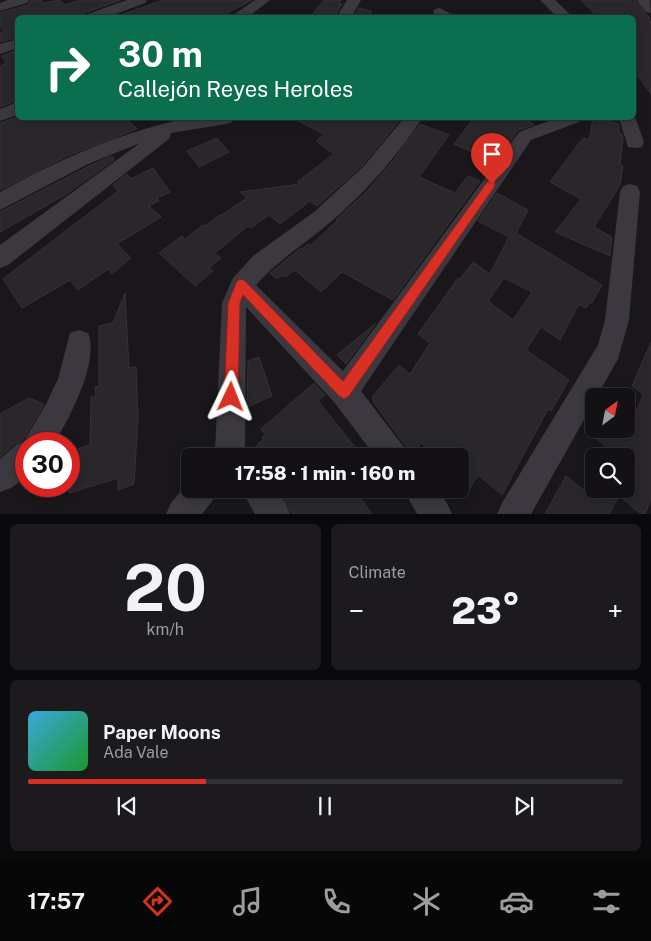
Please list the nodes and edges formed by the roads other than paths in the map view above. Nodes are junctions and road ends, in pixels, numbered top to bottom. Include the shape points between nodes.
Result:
1 (22, 0) edge
2 (140, 0) edge
3 (263, 0) edge
4 (354, 0) edge
5 (547, 0) edge
6 (643, 0) edge
7 (0, 7) edge
8 (651, 9) edge
9 (98, 15) edge
10 (242, 15) edge
11 (345, 15) edge
12 (564, 15) edge
13 (15, 44) edge
14 (0, 49) edge
15 (15, 109) edge
16 (0, 115) edge
17 (197, 120) edge
18 (411, 120) edge
19 (568, 120) edge
20 (629, 120) edge
21 (175, 125) junction
22 (635, 142) dead end
23 (630, 192) dead end
24 (0, 202) edge
25 (0, 258) edge
26 (241, 284) junction
27 (79, 342) dead end
28 (344, 392) junction
29 (44, 432) edge
30 (230, 448) edge
31 (387, 448) edge
32 (15, 467) edge
33 (0, 478) edge
34 (195, 498) edge
35 (262, 498) edge
36 (424, 498) edge
37 (182, 514) edge
38 (274, 514) edge
39 (436, 514) edge
40 (513, 514) edge

1 - 7 street
2 - 9 street
3 - 10 street
4 - 11 street
5 - 12 street
6 - 8 street
13 - 14 street
15 - 16 street
17 - 21 street
18 - 26 street via 371,171 321,218 261,263
19 - 28 street via 526,136
20 - 22 street
21 - 24 street via 117,143 56,170
21 - 25 street
23 - 40 street via 617,320 609,350
26 - 28 street
26 - 30 street via 234,303
27 - 29 street via 71,381
28 - 31 street
32 - 33 street
34 - 37 street
35 - 38 street
36 - 39 street

